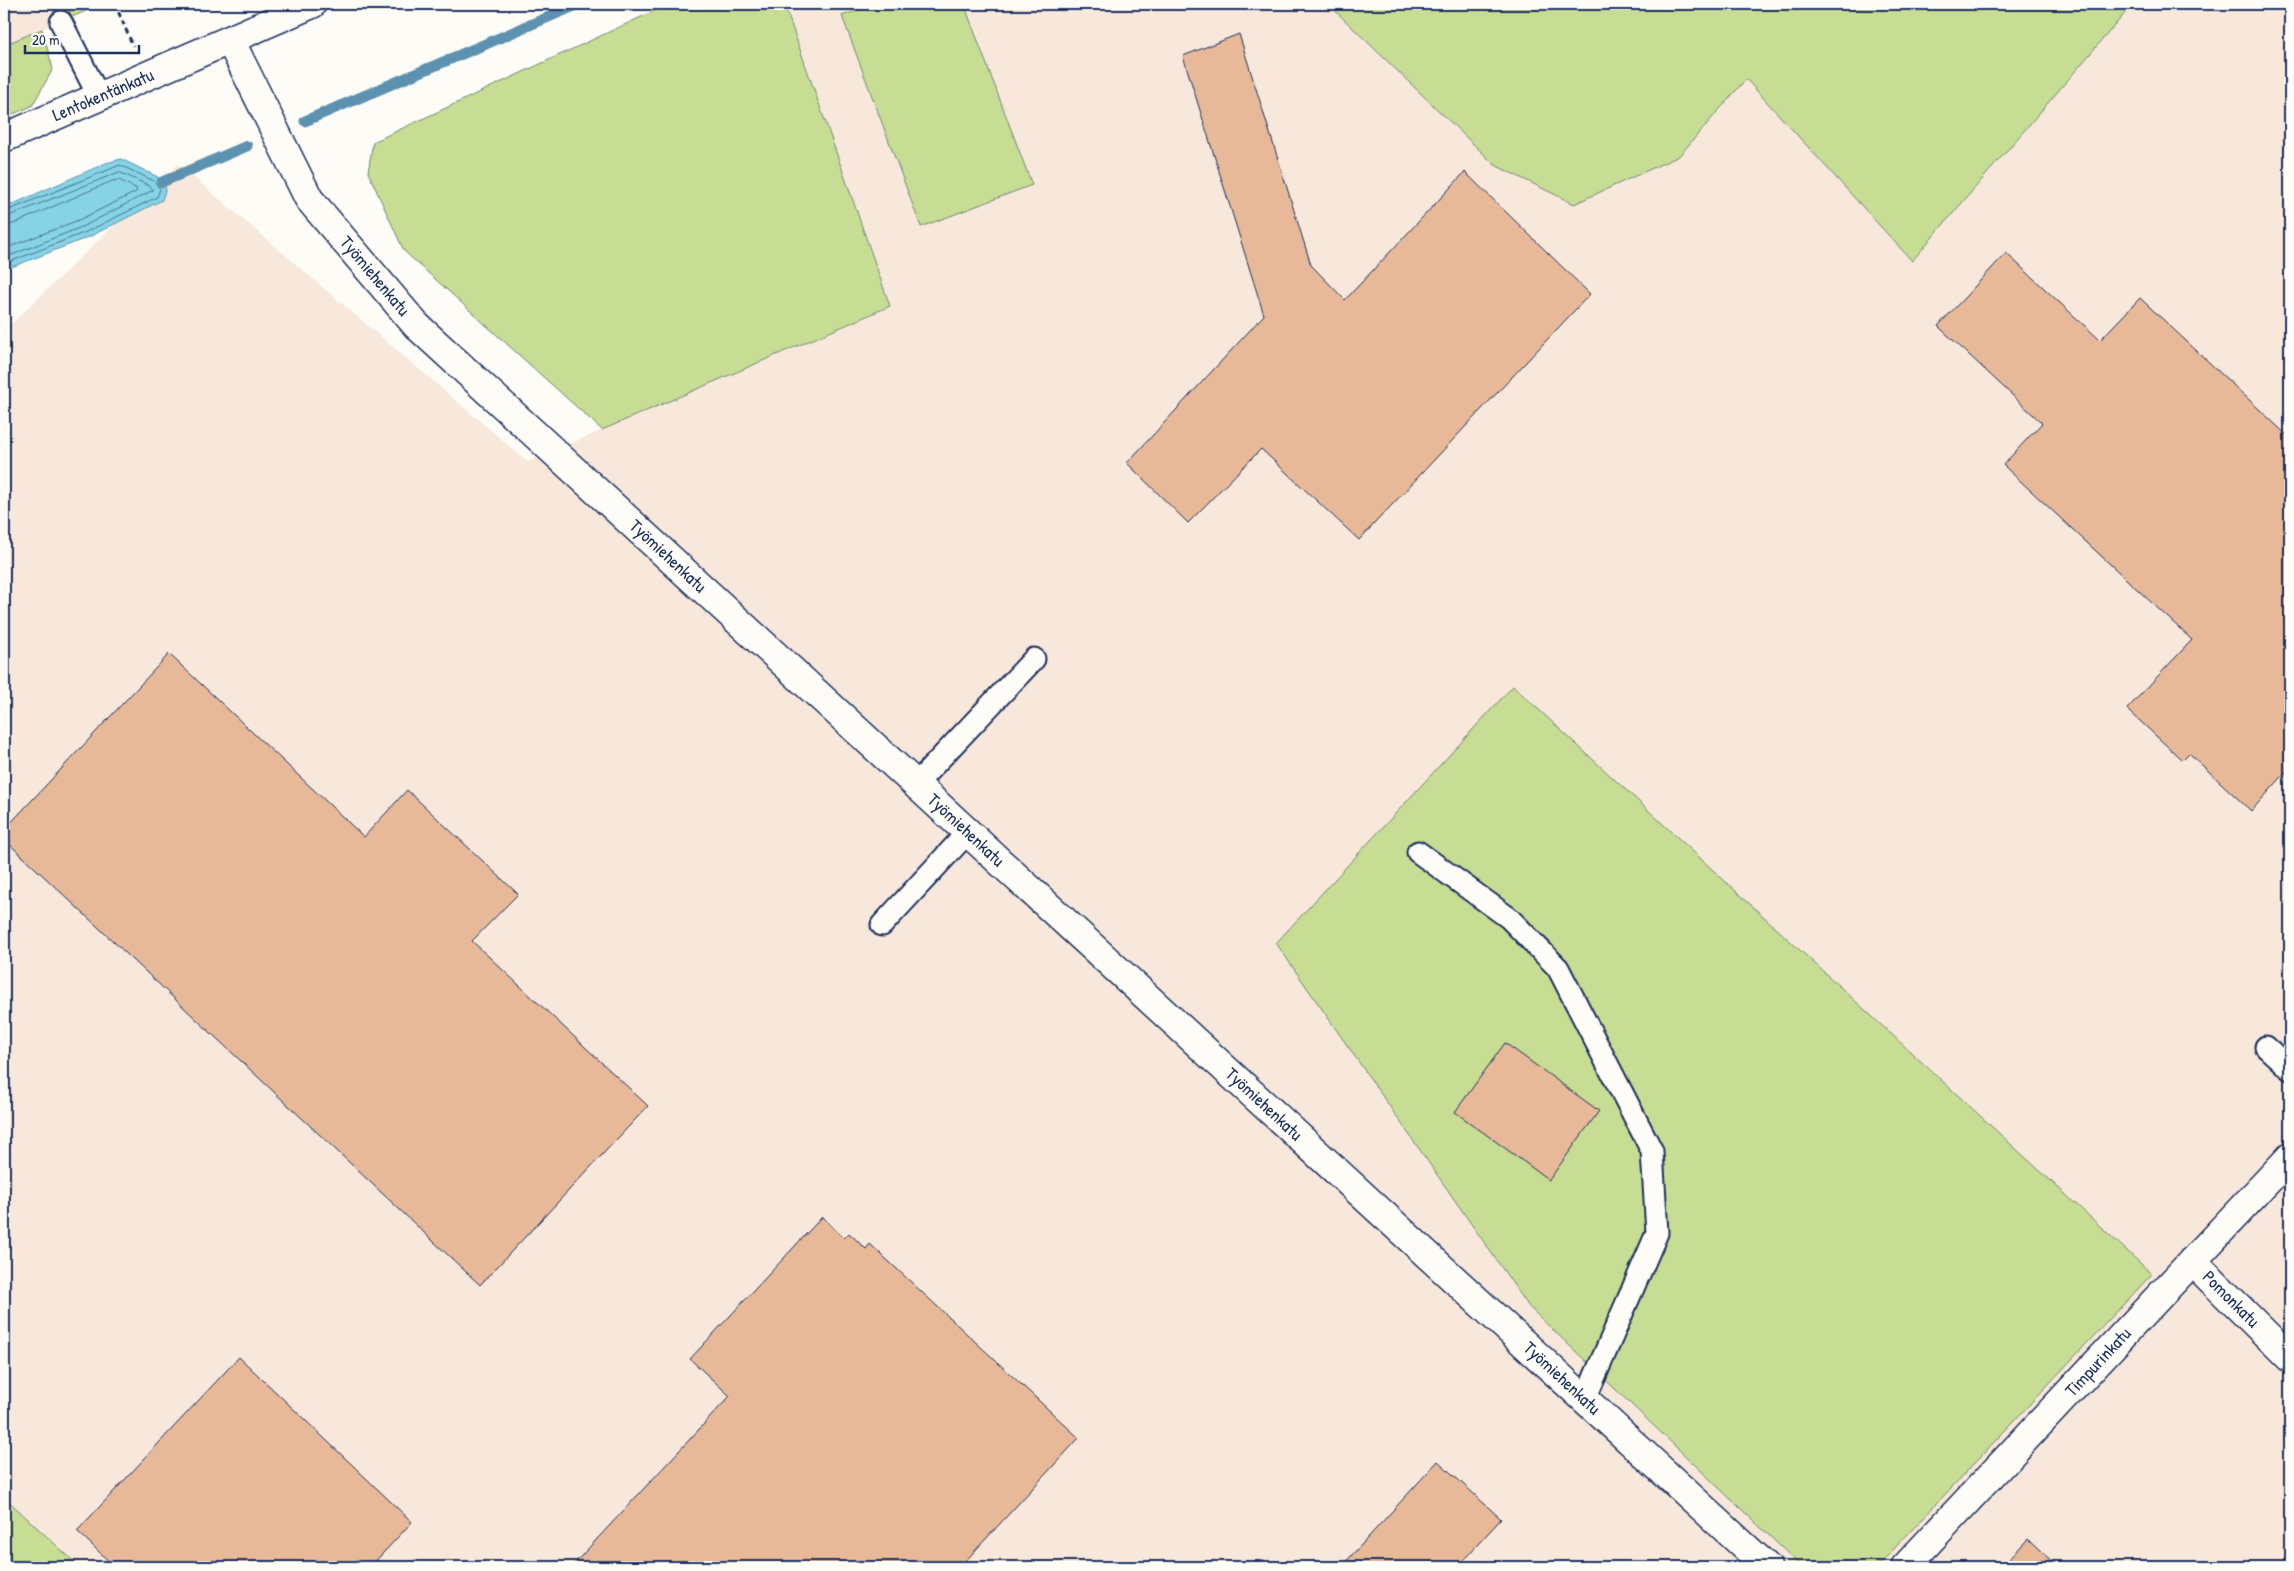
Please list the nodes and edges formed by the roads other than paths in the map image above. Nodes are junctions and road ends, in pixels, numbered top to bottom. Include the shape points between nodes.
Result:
1 (312, 4) edge
2 (61, 22) dead end
3 (230, 40) junction
4 (99, 97) junction
5 (4, 138) edge
6 (1034, 659) dead end
7 (916, 784) junction
8 (968, 832) junction
9 (1418, 852) dead end
10 (882, 925) dead end
11 (2266, 1047) dead end
12 (2290, 1069) edge
13 (2290, 1157) edge
14 (2192, 1261) junction
15 (2290, 1358) edge
16 (1585, 1399) junction
17 (1768, 1567) edge
18 (1906, 1567) edge

1 - 3 street, Lentokentänkatu
2 - 4 lane
3 - 4 street, Lentokentänkatu
3 - 7 street, Työmiehenkatu via 309,199 416,324
4 - 5 street, Lentokentänkatu
6 - 7 lane
7 - 8 street, Työmiehenkatu
8 - 10 lane
8 - 16 street, Työmiehenkatu
9 - 16 lane via 1509,918 1558,968 1652,1151 1657,1234
11 - 12 lane
13 - 14 street, Timpurinkatu
14 - 15 street, Pomonkatu
14 - 18 street, Timpurinkatu
16 - 17 street, Työmiehenkatu

